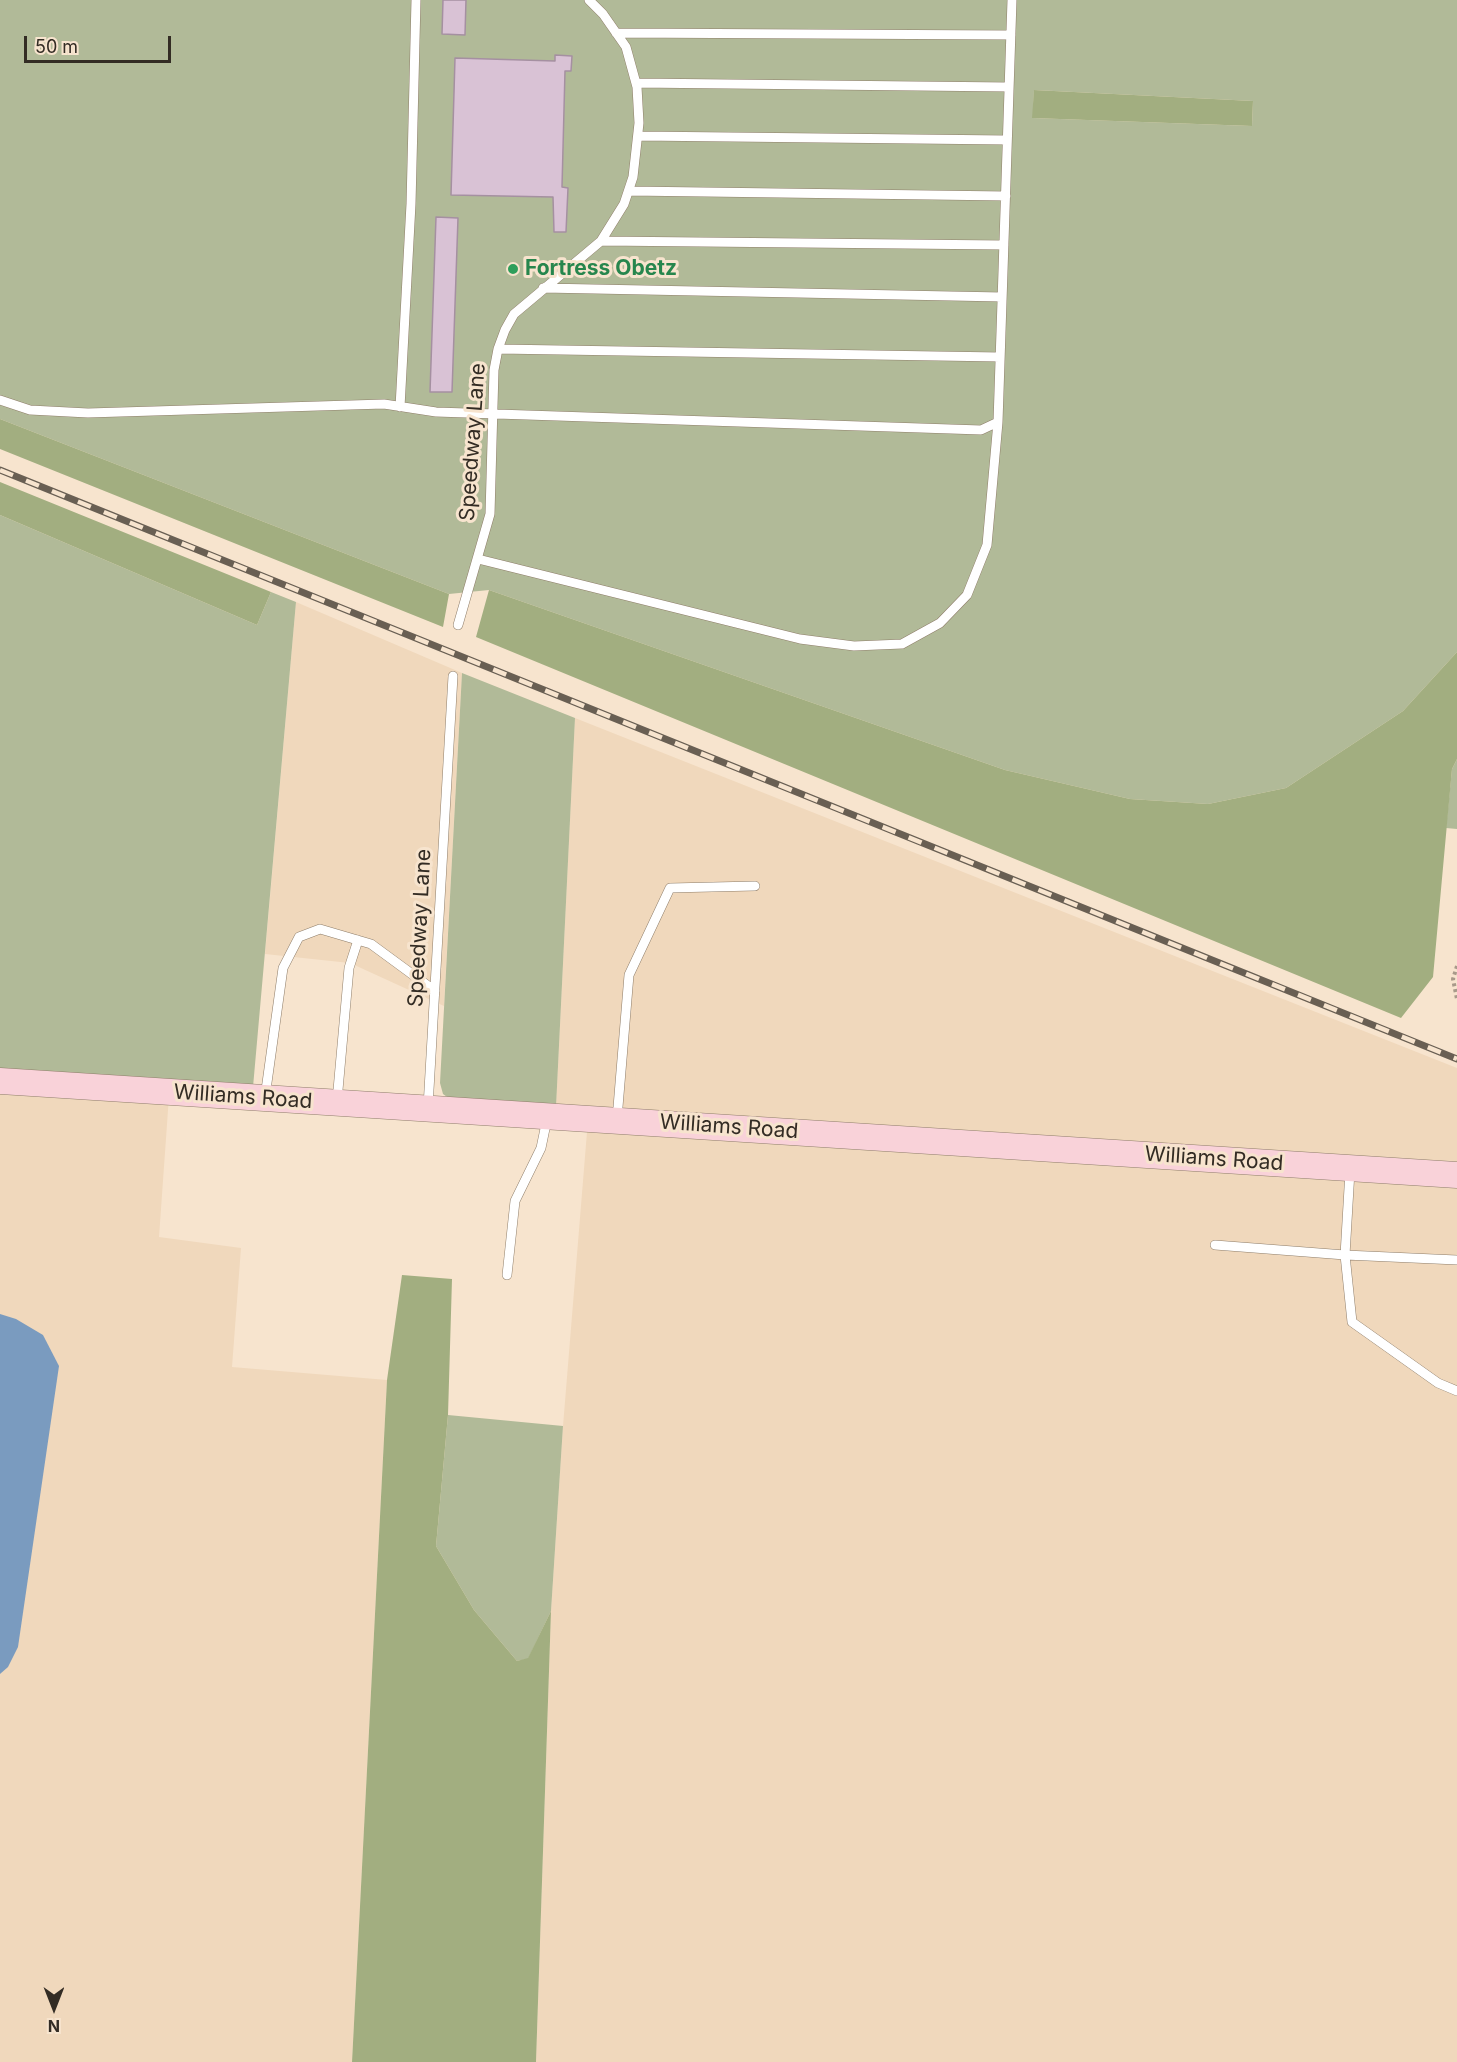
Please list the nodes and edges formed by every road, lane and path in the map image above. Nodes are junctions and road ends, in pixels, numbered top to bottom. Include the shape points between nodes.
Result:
1 (416, 0) edge
2 (589, 0) edge
3 (1012, 0) edge
4 (616, 33) junction
5 (1011, 35) junction
6 (636, 83) junction
7 (1009, 87) junction
8 (638, 136) junction
9 (1007, 140) junction
10 (629, 191) junction
11 (1006, 196) junction
12 (601, 241) junction
13 (1004, 245) junction
14 (543, 288) junction
15 (1002, 297) junction
16 (498, 349) junction
17 (1000, 357) junction
18 (0, 400) edge
19 (400, 407) junction
20 (493, 414) junction
21 (998, 422) junction
22 (478, 559) junction
23 (458, 625) dead end
24 (453, 676) dead end
25 (755, 886) dead end
26 (358, 940) junction
27 (1457, 966) edge
28 (435, 991) junction
29 (1457, 999) edge
30 (0, 1081) edge
31 (265, 1099) junction
32 (337, 1104) junction
33 (428, 1110) junction
34 (547, 1116) junction
35 (617, 1120) junction
36 (1350, 1168) junction
37 (1457, 1175) edge
38 (1215, 1245) dead end
39 (1345, 1255) junction
40 (1457, 1260) edge
41 (507, 1275) dead end
42 (1457, 1391) edge

1 - 19 lane via 411,204
2 - 4 lane, Speedway Lane
3 - 5 lane
4 - 5 lane
4 - 6 lane, Speedway Lane via 626,47
5 - 7 lane
6 - 7 lane
6 - 8 lane, Speedway Lane
7 - 9 lane
8 - 9 lane
8 - 10 lane, Speedway Lane
9 - 11 lane
10 - 11 lane
10 - 12 lane, Speedway Lane
11 - 13 lane
12 - 13 lane
12 - 14 lane, Speedway Lane
13 - 15 lane
14 - 15 lane
14 - 16 lane, Speedway Lane via 514,314
15 - 17 lane
16 - 17 lane
16 - 20 lane, Speedway Lane
17 - 21 lane
18 - 19 lane via 30,410 88,413 384,404
19 - 20 lane
20 - 21 lane via 981,430
20 - 22 lane, Speedway Lane via 491,506
21 - 22 lane via 987,545 968,595 940,623 902,644 854,646 800,639
22 - 23 lane, Speedway Lane
24 - 28 lane, Speedway Lane
25 - 35 lane via 670,888 629,975
26 - 28 lane via 371,944
26 - 31 lane via 320,929 299,937 283,968
26 - 32 lane via 349,968
27 - 29 path via 1453,980
28 - 33 lane, Speedway Lane
30 - 31 main road, Williams Road
31 - 32 main road, Williams Road
32 - 33 main road, Williams Road
33 - 34 main road, Williams Road
34 - 35 main road, Williams Road
34 - 41 lane via 541,1148 515,1201
35 - 36 main road, Williams Road
36 - 37 main road, Williams Road
36 - 39 lane
38 - 39 lane
39 - 40 lane
39 - 42 lane via 1352,1322 1438,1383

